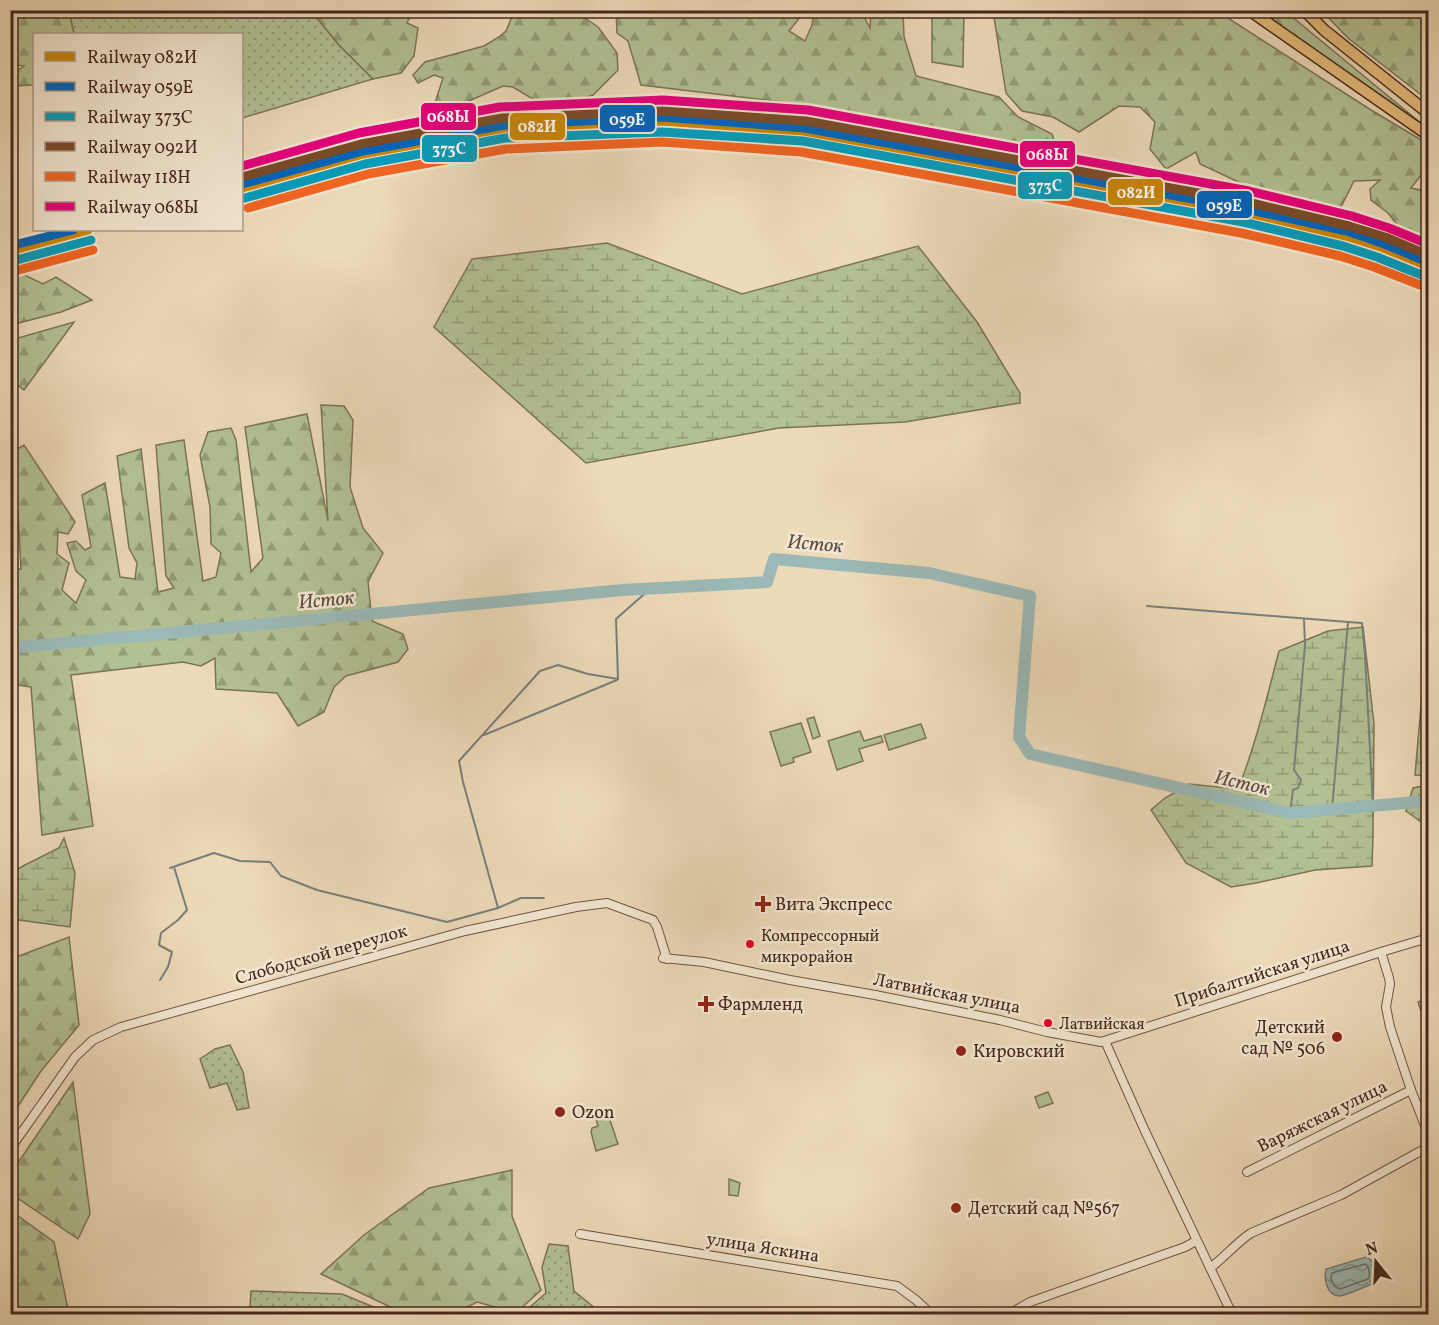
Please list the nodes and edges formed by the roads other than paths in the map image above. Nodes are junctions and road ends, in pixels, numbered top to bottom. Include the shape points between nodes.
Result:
1 (1249, 10) edge
2 (1304, 10) edge
3 (1428, 113) edge
4 (1428, 135) edge
5 (1428, 938) edge
6 (1381, 952) junction
7 (665, 958) joint
8 (1105, 1041) junction
9 (1411, 1090) junction
10 (1428, 1133) edge
11 (1428, 1147) edge
12 (10, 1149) edge
13 (1247, 1172) dead end
14 (580, 1234) dead end
15 (1196, 1241) junction
16 (1210, 1268) junction
17 (931, 1314) edge
18 (1009, 1314) edge
19 (1232, 1314) edge

1 - 4 main road
2 - 3 main road
5 - 6 street, Прибалтийская улица
6 - 8 street, Прибалтийская улица
6 - 9 street via 1390,984 1387,1016
7 - 8 street, Латвийская улица
7 - 12 street, Слободской переулок via 653,920 607,903 465,931 121,1027 93,1040 75,1057
8 - 15 street
9 - 10 street
9 - 13 street, Варяжская улица
11 - 16 street via 1341,1196 1251,1233
14 - 17 street, улица Яскина via 897,1286
15 - 16 street
15 - 18 street via 1030,1302
16 - 19 street

